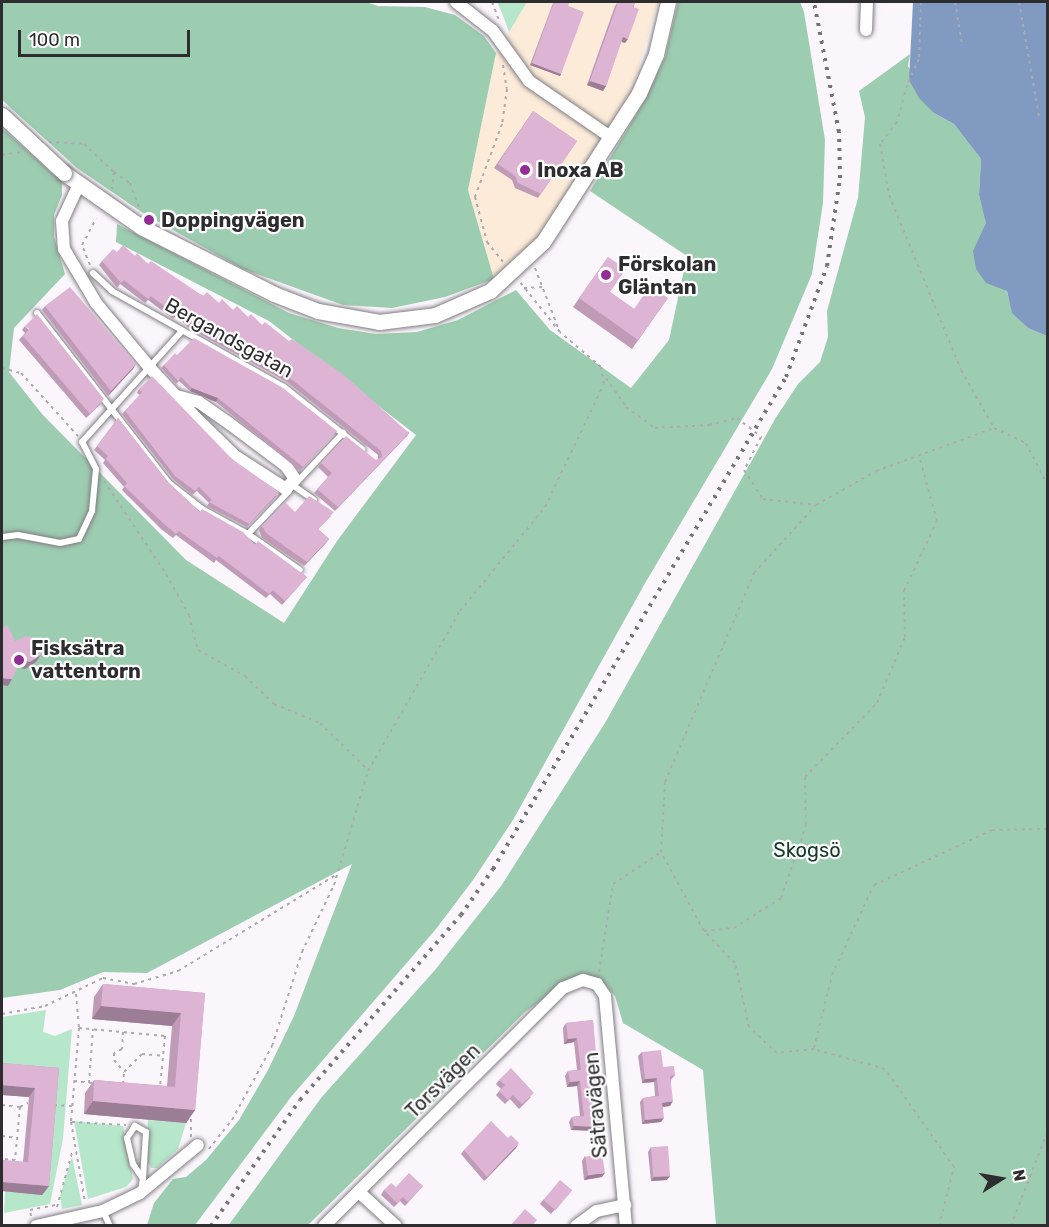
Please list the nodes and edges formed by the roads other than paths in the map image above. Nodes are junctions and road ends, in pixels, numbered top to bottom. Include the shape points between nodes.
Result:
1 (456, 2) edge
2 (668, 2) edge
3 (867, 2) edge
4 (866, 30) dead end
5 (2, 115) edge
6 (612, 138) junction
7 (79, 184) junction
8 (93, 273) road end
9 (37, 313) edge
10 (182, 332) junction
11 (150, 368) junction
12 (176, 396) junction
13 (113, 409) junction
14 (343, 434) junction
15 (366, 452) edge
16 (292, 485) junction
17 (321, 505) edge
18 (248, 534) junction
19 (2, 537) edge
20 (300, 570) edge
21 (597, 984) joint
22 (198, 1145) road end
23 (143, 1179) junction
24 (140, 1193) junction
25 (360, 1193) junction
26 (625, 1205) junction
27 (104, 1211) junction
28 (33, 1222) edge
29 (110, 1226) edge
30 (324, 1226) edge
31 (396, 1226) edge
32 (576, 1226) edge
33 (626, 1226) edge

1 - 6 street via 483,21 529,81
2 - 6 street via 656,54
3 - 4 street
5 - 7 street, bridge
6 - 7 street via 571,204 530,257 507,279 457,307 399,321 361,320 318,312 274,294 141,227
7 - 11 street via 62,221 64,249 96,303
8 - 10 lane, Bergandsgatan via 112,291
9 - 13 lane
10 - 11 lane
10 - 14 lane, Bergandsgatan via 234,356 284,387
11 - 12 street
11 - 13 lane
12 - 16 street via 235,456 286,489
12 - 16 street via 199,402 286,466 295,479
13 - 18 lane via 169,483 202,509
13 - 19 lane via 82,442 96,469 92,511 79,539 60,543 18,535
14 - 15 lane, Bergandsgatan
14 - 16 lane
16 - 17 lane
16 - 18 lane
18 - 20 lane
21 - 25 street, Torsvägen via 583,980 563,988
21 - 26 street, Sätravägen via 606,996
22 - 24 street
23 - 23 lane via 146,1132 135,1126 128,1138 134,1164
23 - 24 lane
24 - 27 street
25 - 30 street, Torsvägen
25 - 31 street
26 - 32 street via 597,1211
26 - 33 street, Sätravägen
27 - 28 street
27 - 29 lane

